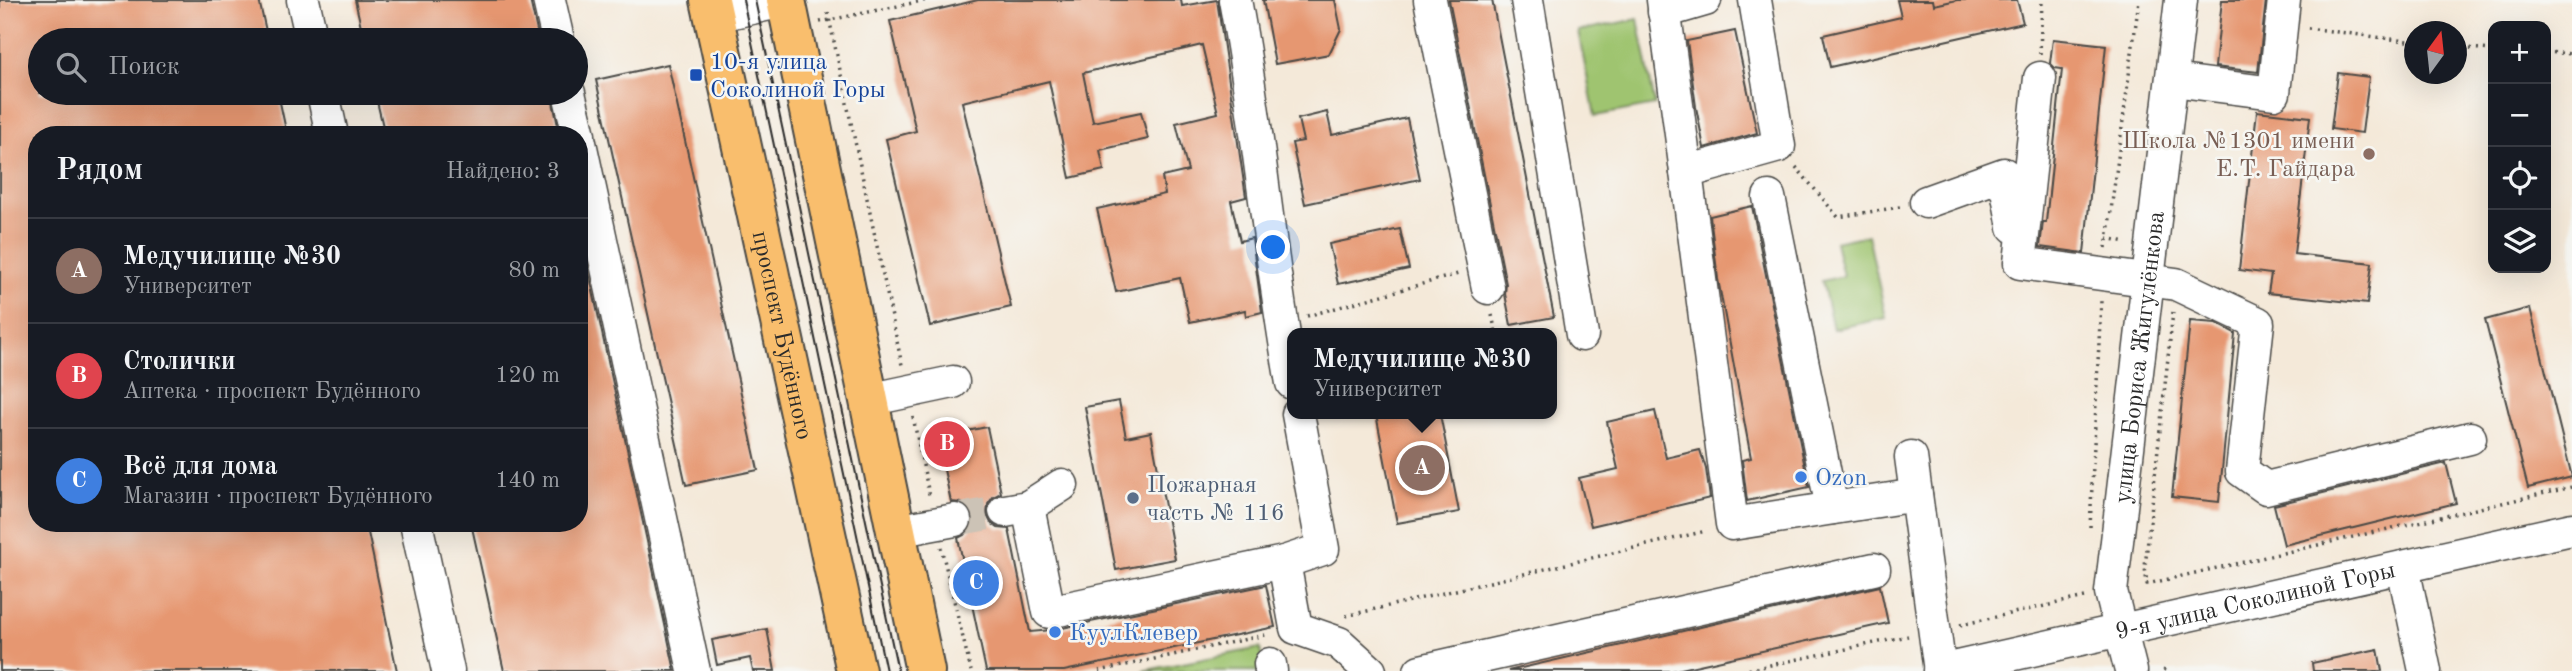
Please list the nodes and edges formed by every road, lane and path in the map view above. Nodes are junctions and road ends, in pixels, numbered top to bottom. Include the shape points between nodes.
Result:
1 (303, 0) edge
2 (549, 0) edge
3 (787, 0) edge
4 (927, 0) edge
5 (1235, 0) edge
6 (1430, 0) edge
7 (1527, 0) edge
8 (1705, 0) edge
9 (1755, 0) edge
10 (2042, 0) edge
11 (2139, 0) edge
12 (2181, 0) edge
13 (1663, 6) edge
14 (712, 8) edge
15 (2283, 12) edge
16 (828, 13) dead end
17 (830, 20) junction
18 (820, 22) dead end
19 (309, 28) edge
20 (555, 28) edge
21 (2404, 40) edge
22 (2467, 48) edge
23 (2488, 50) edge
24 (2551, 52) edge
25 (2572, 54) edge
26 (2040, 78) joint
27 (2172, 80) junction
28 (326, 105) edge
29 (572, 105) edge
30 (330, 126) edge
31 (577, 126) edge
32 (1779, 146) junction
33 (1686, 172) junction
34 (588, 178) edge
35 (1769, 197) dead end
36 (1926, 202) joint
37 (2020, 263) junction
38 (2103, 275) junction
39 (1486, 278) joint
40 (2150, 280) junction
41 (1281, 323) junction
42 (1583, 335) dead end
43 (1287, 353) edge
44 (953, 382) dead end
45 (907, 392) junction
46 (868, 400) junction
47 (1299, 419) edge
48 (2470, 438) dead end
49 (1911, 457) dead end
50 (1062, 485) dead end
51 (2572, 487) edge
52 (1916, 495) junction
53 (1832, 508) junction
54 (945, 522) junction
55 (1732, 524) junction
56 (2090, 530) dead end
57 (896, 531) junction
58 (418, 532) edge
59 (2571, 538) edge
60 (1284, 562) junction
61 (2403, 567) junction
62 (1874, 569) dead end
63 (2147, 584) dead end
64 (2086, 597) dead end
65 (1296, 628) junction
66 (1934, 630) junction
67 (2121, 631) junction
68 (1108, 662) dead end
69 (1108, 669) junction
70 (448, 671) edge
71 (694, 671) edge
72 (856, 671) edge
73 (925, 671) edge
74 (971, 671) edge
75 (1099, 671) edge
76 (1370, 671) edge
77 (1420, 671) edge
78 (1742, 671) edge
79 (1940, 671) edge
80 (2132, 671) edge
81 (2425, 671) edge

1 - 19 street
2 - 20 street
3 - 14 street
3 - 46 main road
4 - 17 path
5 - 41 street
6 - 39 street
7 - 42 street
8 - 13 street
9 - 32 street
10 - 26 path
11 - 38 path
12 - 27 street, улица Бориса Жигулёнкова
13 - 33 street
14 - 72 main road, проспект Будённого
15 - 21 path
15 - 27 street via 2274,93
16 - 17 path
17 - 18 path
17 - 45 path
22 - 23 path
24 - 25 path
26 - 37 street
27 - 40 street, улица Бориса Жигулёнкова
28 - 30 street
29 - 31 street
32 - 33 street
32 - 36 path via 1838,217
33 - 55 street via 1709,412
34 - 71 street
35 - 53 street
36 - 37 street via 2004,174
37 - 38 street
38 - 40 street
38 - 56 path
39 - 41 path
40 - 48 street via 2176,284 2258,323 2242,471 2266,488
40 - 67 street, улица Бориса Жигулёнкова via 2111,592
41 - 43 street
44 - 45 street
45 - 46 street
45 - 54 path
46 - 57 main road
47 - 60 street via 1323,550
49 - 52 street
50 - 60 street via 1017,509 1049,612
51 - 63 path
52 - 53 street
52 - 66 street
53 - 55 street
54 - 57 street
54 - 74 path
55 - 65 path
57 - 73 main road
58 - 70 street
59 - 61 street, 9-я улица Соколиной Горы
60 - 65 street
61 - 67 street, 9-я улица Соколиной Горы
61 - 81 street
62 - 77 street
64 - 66 path
65 - 69 path
65 - 76 street via 1339,643
66 - 78 path
66 - 79 street
67 - 79 street, 9-я улица Соколиной Горы
67 - 80 street, улица Бориса Жигулёнкова
68 - 69 path
69 - 75 path

